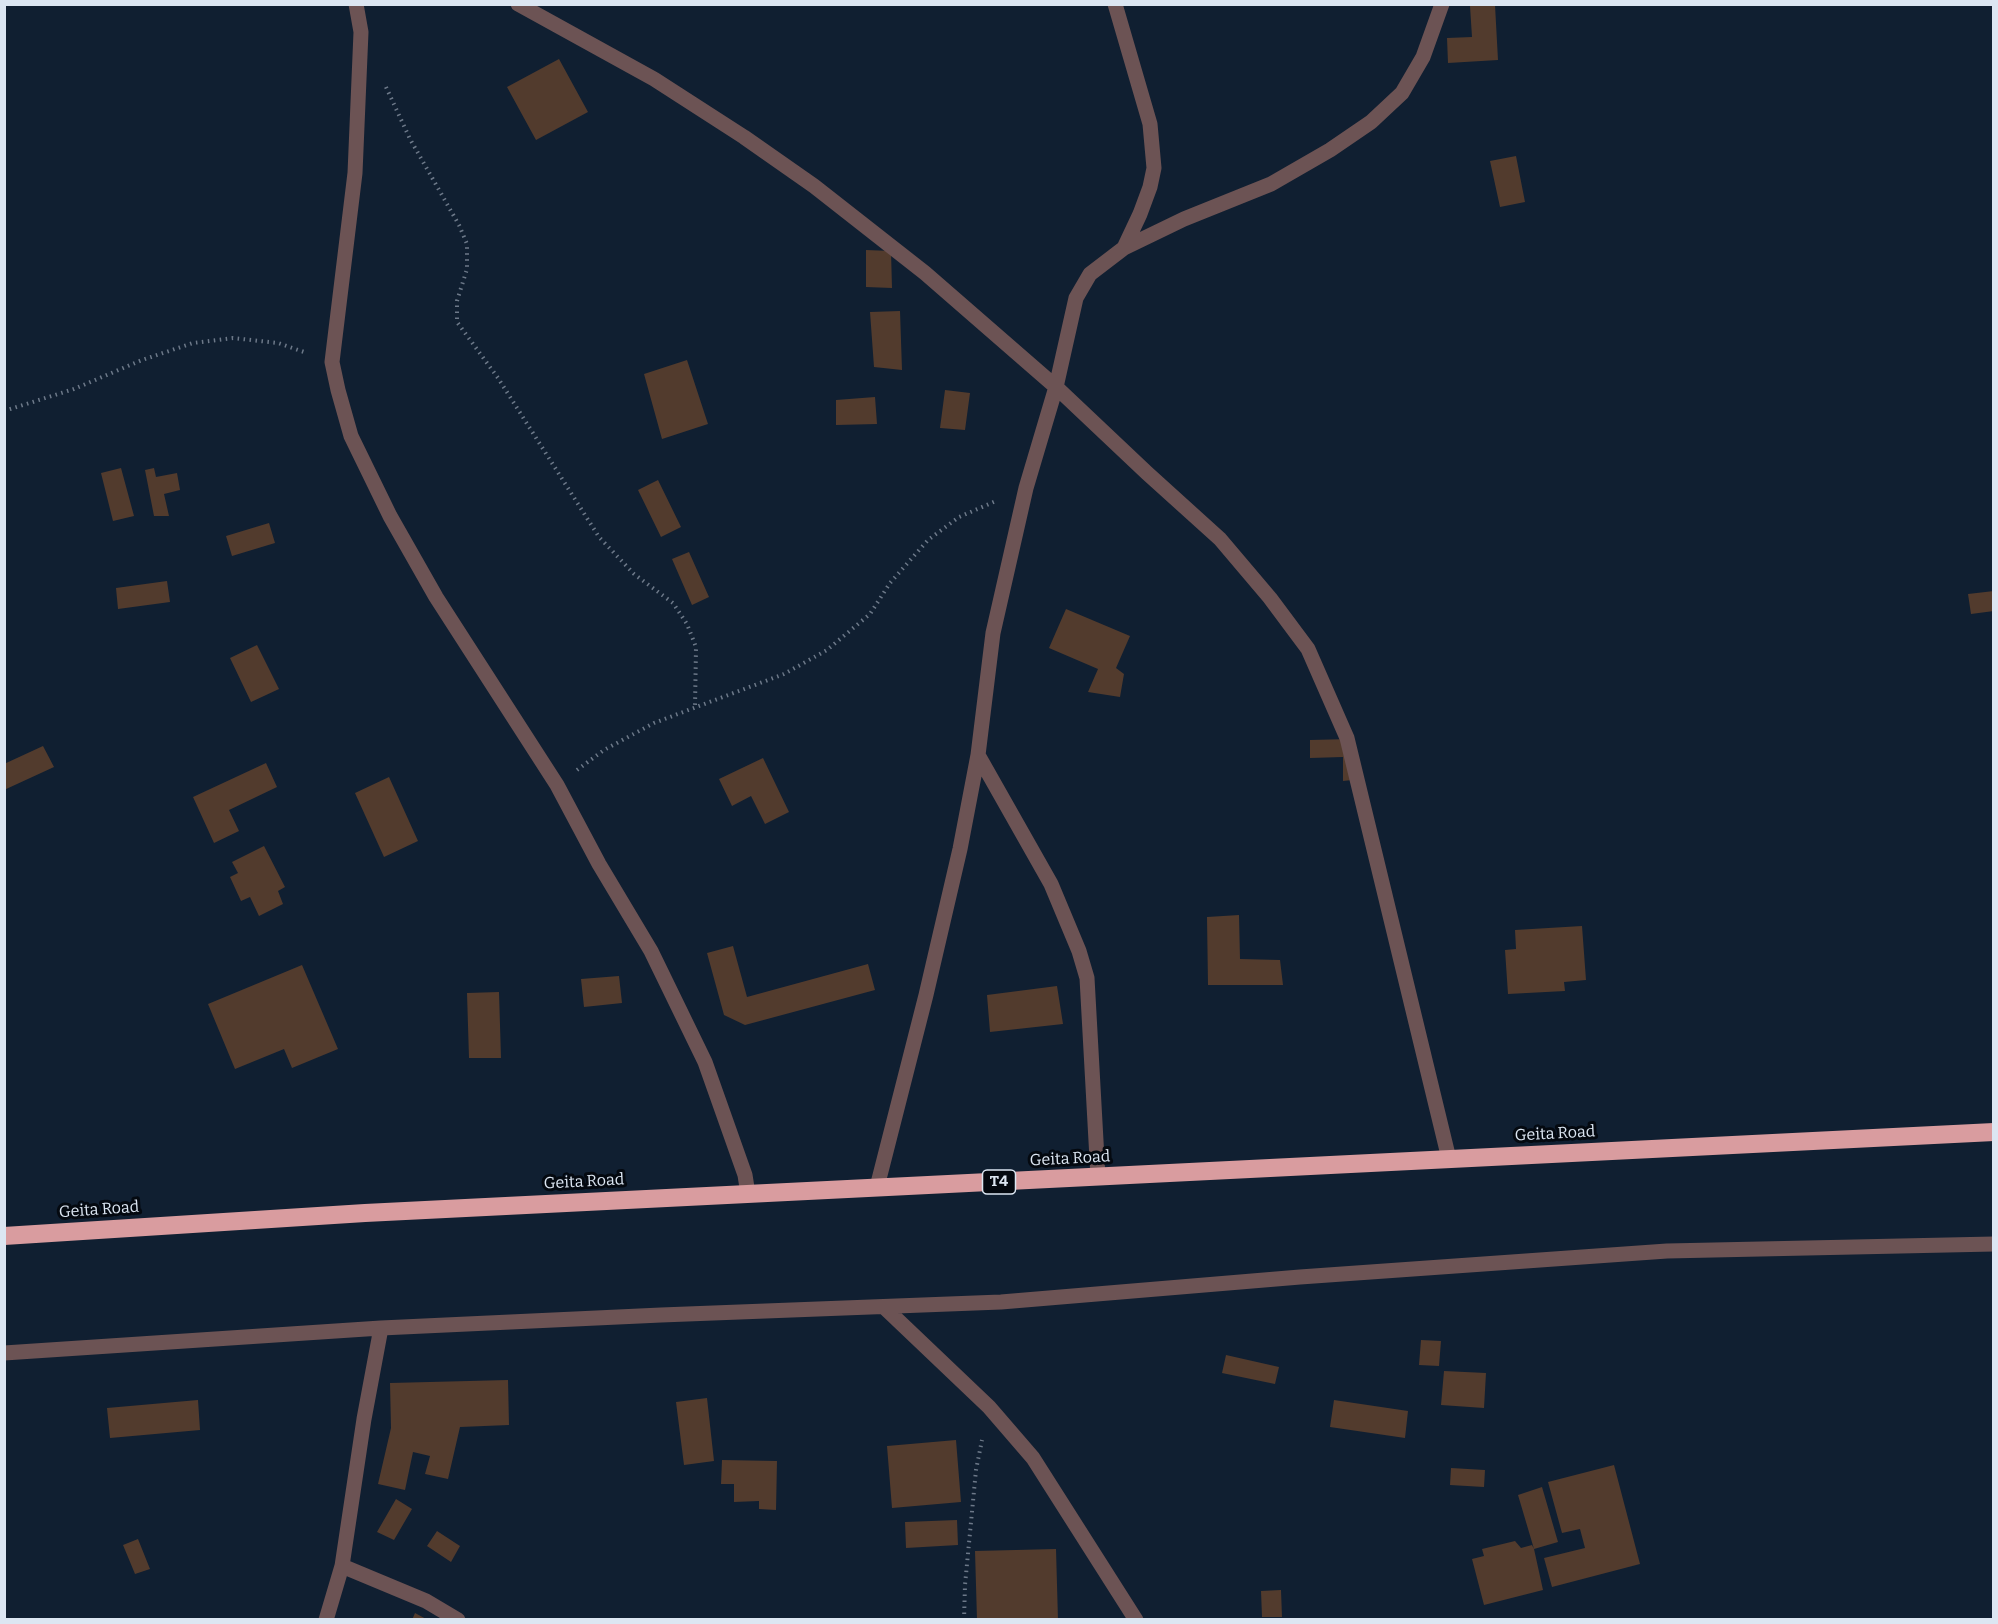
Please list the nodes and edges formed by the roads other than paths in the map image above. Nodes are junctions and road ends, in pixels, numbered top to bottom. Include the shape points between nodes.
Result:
1 (356, 4) edge
2 (518, 4) edge
3 (1114, 4) edge
4 (1442, 4) edge
5 (1124, 248) junction
6 (1056, 387) junction
7 (978, 755) junction
8 (1994, 1132) edge
9 (1449, 1159) junction
10 (1098, 1177) junction
11 (878, 1188) junction
12 (748, 1194) junction
13 (4, 1236) edge
14 (1994, 1244) edge
15 (884, 1307) junction
16 (381, 1328) junction
17 (4, 1353) edge
18 (342, 1566) junction
19 (326, 1620) edge
20 (458, 1620) edge
21 (1136, 1620) edge

1 - 12 street via 361,32 355,173 332,362 351,436 436,597 557,785 651,951 705,1062 745,1175
2 - 6 street via 654,79 814,186 925,273
3 - 5 street via 1150,124 1154,168 1140,214
4 - 5 street via 1423,57 1402,93 1371,122 1271,184
5 - 6 street via 1090,274 1076,298
6 - 7 street via 1026,488 993,633
6 - 9 street via 1220,539 1308,649 1347,738
7 - 10 street via 1051,884 1087,978
7 - 11 street via 957,861
8 - 9 highway, Geita Road / T4
9 - 10 highway, Geita Road / T4
10 - 11 highway, Geita Road / T4
11 - 12 highway, Geita Road / T4
12 - 13 highway, Geita Road / T4
14 - 15 street via 1667,1251 1001,1302
15 - 16 street
15 - 21 street via 989,1407 1033,1458
16 - 17 street
16 - 18 street
18 - 19 street
18 - 20 street via 426,1601

